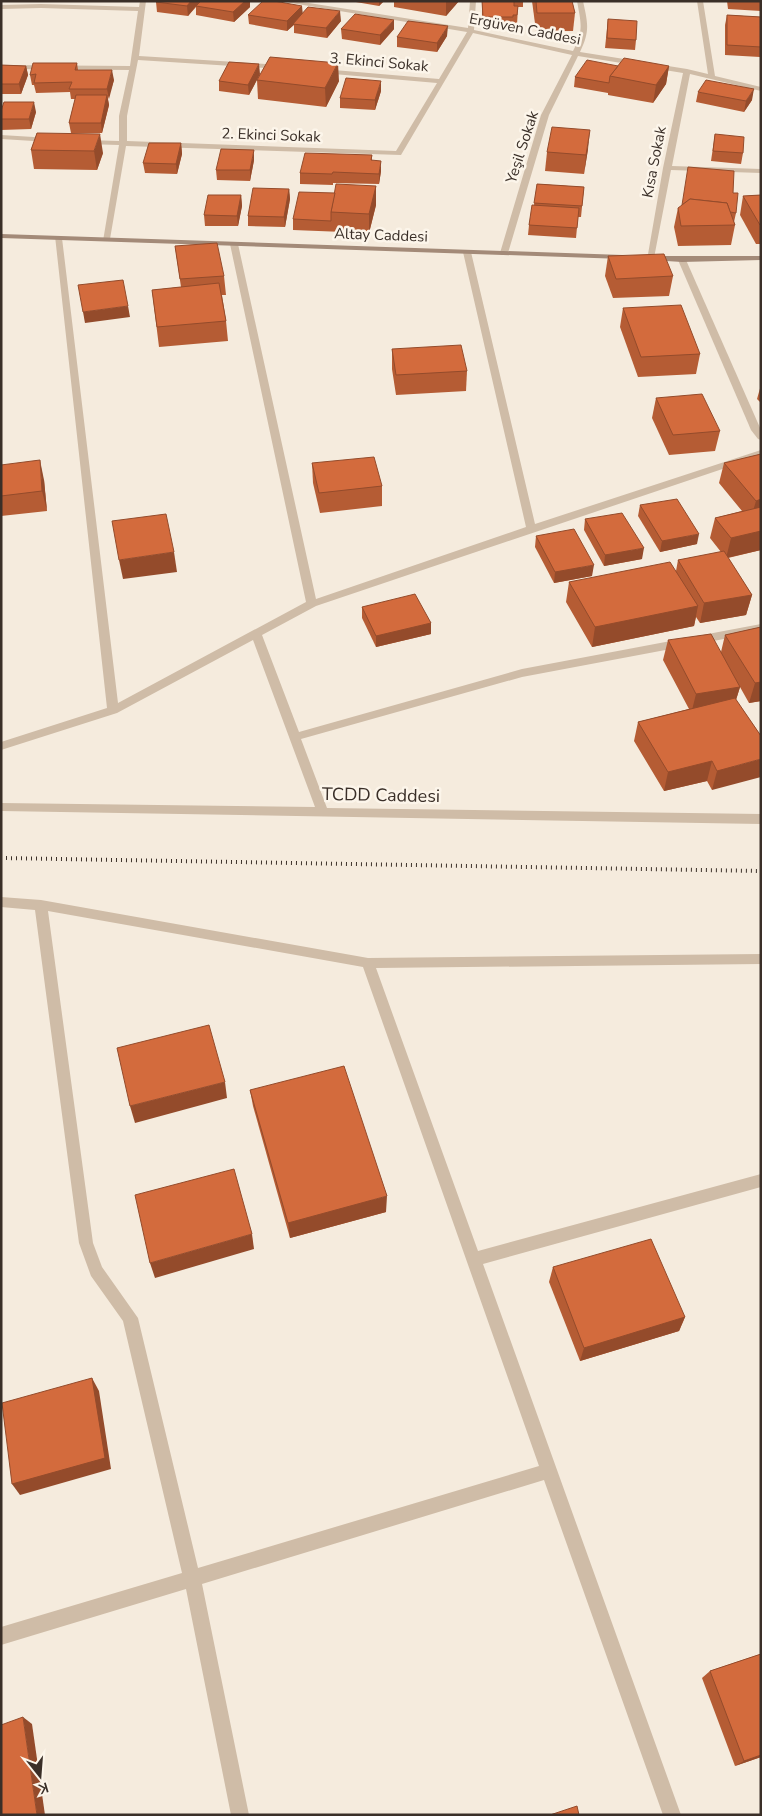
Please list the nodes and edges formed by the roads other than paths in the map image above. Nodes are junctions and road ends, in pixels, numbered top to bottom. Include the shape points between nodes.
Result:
1 (282, 1) edge
2 (472, 1) edge
3 (580, 1) edge
4 (700, 1) edge
5 (299, 2) edge
6 (142, 5) edge
7 (1, 7) edge
8 (471, 31) junction
9 (578, 54) junction
10 (135, 58) junction
11 (1, 67) edge
12 (133, 68) junction
13 (286, 68) edge
14 (315, 70) edge
15 (687, 71) junction
16 (712, 77) junction
17 (441, 81) junction
18 (761, 90) edge
19 (1, 138) edge
20 (58, 140) edge
21 (76, 141) edge
22 (123, 144) junction
23 (667, 168) junction
24 (761, 171) edge
25 (1, 236) edge
26 (58, 238) junction
27 (106, 239) junction
28 (234, 244) junction
29 (467, 252) junction
30 (504, 253) junction
31 (631, 258) edge
32 (641, 258) edge
33 (650, 258) junction
34 (761, 258) edge
35 (682, 260) junction
36 (761, 437) edge
37 (761, 453) edge
38 (532, 529) junction
39 (312, 604) junction
40 (761, 628) edge
41 (256, 634) junction
42 (113, 710) junction
43 (295, 738) junction
44 (1, 746) edge
45 (1, 807) edge
46 (322, 812) junction
47 (761, 819) edge
48 (1, 902) edge
49 (41, 905) junction
50 (761, 959) edge
51 (368, 963) junction
52 (761, 1180) edge
53 (474, 1259) junction
54 (549, 1471) junction
55 (192, 1578) junction
56 (1, 1636) edge
57 (240, 1815) edge
58 (672, 1815) edge

1 - 5 street, Ergüven Caddesi
2 - 8 street
3 - 9 street, Yeşil Sokak via 585,26
4 - 16 street
5 - 8 street, Ergüven Caddesi
6 - 7 street
6 - 10 street
8 - 9 street, Ergüven Caddesi
8 - 17 street, 2. Ekinci Sokak
9 - 15 street, Ergüven Caddesi
9 - 30 street, Yeşil Sokak via 545,115
10 - 12 street
10 - 13 street
11 - 12 street
12 - 22 street via 123,116
14 - 17 street, 3. Ekinci Sokak
15 - 16 street, Ergüven Caddesi
15 - 23 street, Kısa Sokak
16 - 18 street, Ergüven Caddesi
17 - 22 street, 2. Ekinci Sokak via 398,153
19 - 20 street
21 - 22 street, 2. Ekinci Sokak
22 - 27 street
23 - 24 street
23 - 33 street, Kısa Sokak
25 - 26 main road, Altay Caddesi
26 - 27 main road, Altay Caddesi
26 - 42 street
27 - 28 main road, Altay Caddesi
28 - 29 main road, Altay Caddesi
28 - 39 street
29 - 30 main road, Altay Caddesi
29 - 38 street
30 - 31 main road, Altay Caddesi
32 - 33 main road
33 - 35 main road
34 - 35 main road
35 - 36 street
37 - 38 street
38 - 39 street
39 - 41 street
40 - 43 street via 522,673
41 - 42 street
41 - 43 street
42 - 44 street
43 - 46 street
45 - 46 street, TCDD Caddesi
46 - 47 street, TCDD Caddesi
48 - 49 street
49 - 51 street
49 - 55 street via 86,1243 96,1271 130,1318
50 - 51 street
51 - 53 street
52 - 53 street
53 - 54 street
54 - 55 street
54 - 58 street
55 - 56 street
55 - 57 street

